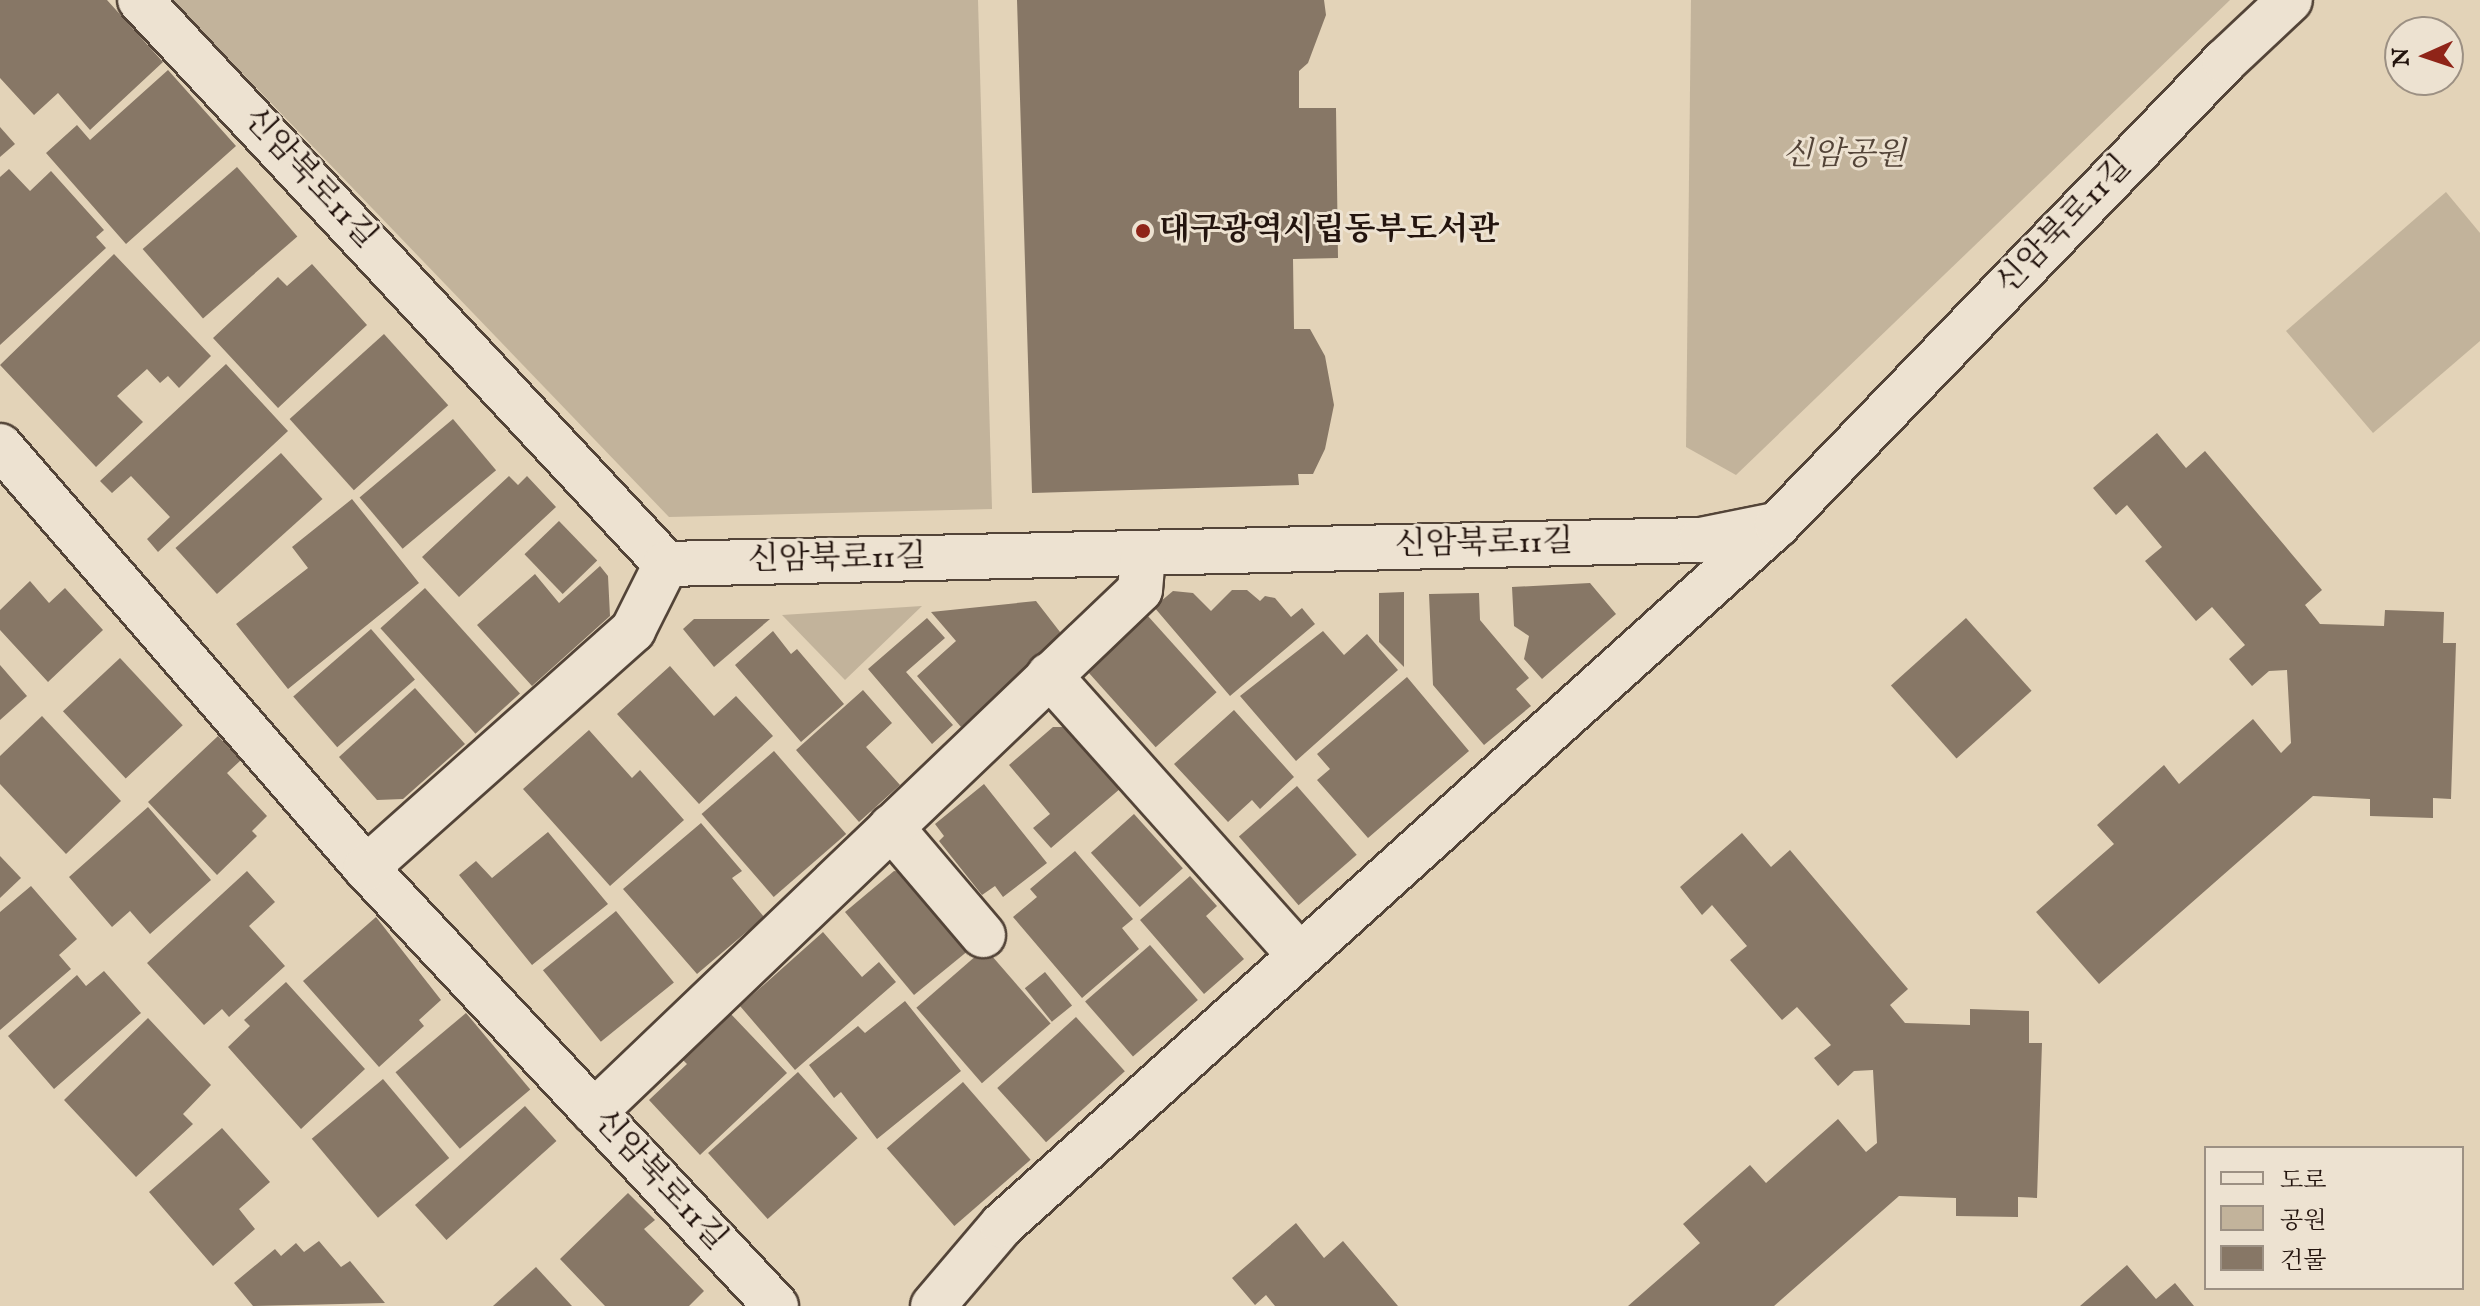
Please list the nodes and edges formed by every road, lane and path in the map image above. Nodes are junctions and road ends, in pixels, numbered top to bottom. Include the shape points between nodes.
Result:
1 (140, 0) edge
2 (2290, 0) edge
3 (0, 446) edge
4 (1777, 525) junction
5 (1143, 553) junction
6 (666, 564) junction
7 (1049, 675) junction
8 (891, 827) junction
9 (366, 868) junction
10 (983, 935) dead end
11 (1299, 955) junction
12 (594, 1112) junction
13 (776, 1306) edge
14 (933, 1306) edge

1 - 6 street, 신암북로11길
2 - 4 street, 신암북로11길
3 - 9 street, 신암북로11길
4 - 5 street, 신암북로11길 via 1701,540
4 - 11 street, 신암북로11길
5 - 6 street, 신암북로11길
5 - 7 street via 1140,590
6 - 9 street via 633,630
7 - 8 street
7 - 11 street
8 - 10 street
8 - 12 street
9 - 12 street, 신암북로11길
11 - 14 street, 신암북로11길 via 1002,1225
12 - 13 street, 신암북로11길

